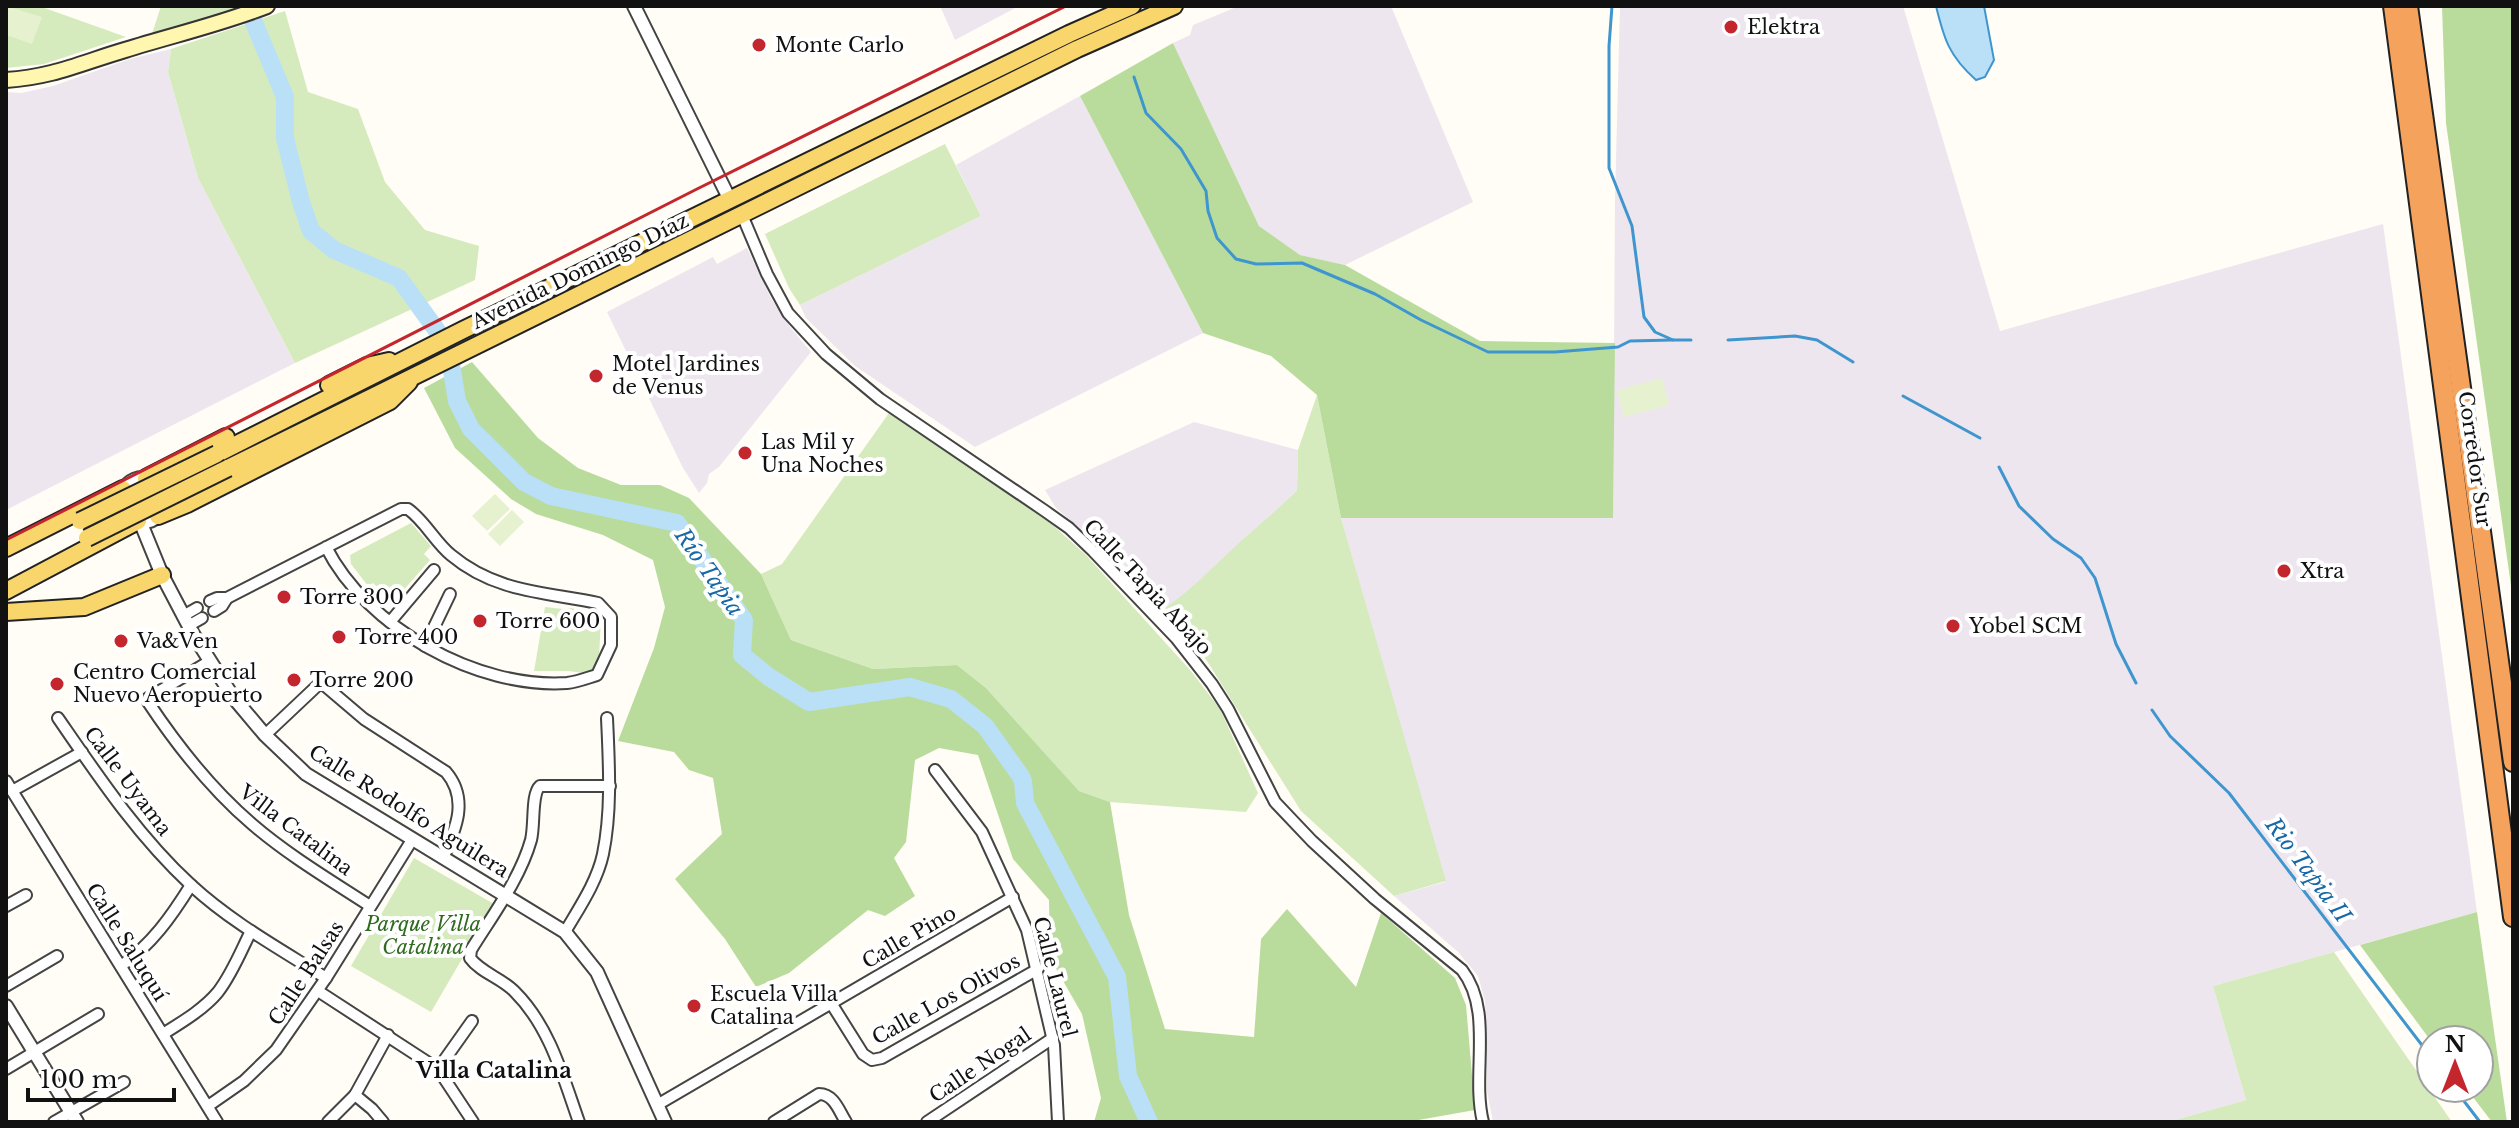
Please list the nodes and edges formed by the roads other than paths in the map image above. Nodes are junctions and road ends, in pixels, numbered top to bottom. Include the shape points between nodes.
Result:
1 (267, 6) edge
2 (634, 6) edge
3 (1132, 6) edge
4 (1174, 6) edge
5 (2380, 6) edge
6 (2393, 6) edge
7 (2411, 6) edge
8 (2410, 70) junction
9 (6, 80) edge
10 (730, 200) junction
11 (742, 215) junction
12 (413, 355) junction
13 (420, 372) junction
14 (146, 478) junction
15 (123, 489) junction
16 (158, 516) junction
17 (139, 521) junction
18 (326, 547) junction
19 (6, 548) edge
20 (6, 558) edge
21 (434, 570) dead end
22 (162, 575) junction
23 (6, 580) edge
24 (6, 591) edge
25 (450, 594) dead end
26 (212, 606) dead end
27 (6, 612) edge
28 (199, 613) dead end
29 (186, 621) junction
30 (390, 622) junction
31 (425, 646) junction
32 (210, 661) junction
33 (58, 718) dead end
34 (607, 718) dead end
35 (265, 735) junction
36 (82, 752) junction
37 (2513, 762) edge
38 (935, 770) dead end
39 (6, 781) edge
40 (610, 786) junction
41 (12, 791) junction
42 (412, 840) junction
43 (443, 858) junction
44 (191, 885) junction
45 (26, 895) dead end
46 (504, 895) junction
47 (1013, 897) junction
48 (6, 906) edge
49 (370, 906) junction
50 (2513, 917) edge
51 (251, 931) junction
52 (565, 932) junction
53 (57, 956) dead end
54 (121, 966) junction
55 (1038, 969) junction
56 (326, 978) junction
57 (6, 986) edge
58 (318, 991) junction
59 (831, 1003) junction
60 (6, 1006) edge
61 (98, 1014) dead end
62 (472, 1021) dead end
63 (163, 1034) junction
64 (388, 1035) junction
65 (1053, 1038) junction
66 (34, 1052) junction
67 (6, 1069) edge
68 (438, 1069) junction
69 (124, 1082) dead end
70 (355, 1095) junction
71 (657, 1105) junction
72 (208, 1106) junction
73 (74, 1117) edge
74 (54, 1122) edge
75 (217, 1122) edge
76 (328, 1122) edge
77 (383, 1122) edge
78 (473, 1122) edge
79 (579, 1122) edge
80 (665, 1122) edge
81 (774, 1122) edge
82 (846, 1122) edge
83 (927, 1122) edge
84 (1058, 1122) edge
85 (1483, 1122) edge

1 - 9 main road via 46,76
2 - 10 street
3 - 10 main road, Avenida Domingo Díaz
4 - 11 main road, Avenida Domingo Díaz
5 - 8 highway
6 - 8 highway, Corredor Sur
7 - 8 highway
8 - 37 highway, Corredor Sur
8 - 50 highway, Corredor Sur
10 - 12 main road, Avenida Domingo Díaz
11 - 13 main road, Avenida Domingo Díaz
11 - 85 street, Calle Tapia Abajo via 767,274 805,334 866,389 1069,528 1093,551 1212,684 1275,802 1375,899 1462,970 1477,1006
12 - 14 main road via 367,366
12 - 20 main road, Avenida Domingo Díaz, bridge
13 - 16 main road via 390,401
13 - 23 main road, Avenida Domingo Díaz, bridge
14 - 15 street
14 - 16 street via 164,493
15 - 17 street via 121,505
15 - 19 main road
16 - 17 street
17 - 22 street, Calle Rodolfo Aguilera
17 - 24 main road
18 - 26 street via 227,598 217,598
18 - 30 street via 347,580
18 - 31 street via 408,509 448,552 491,581 598,603 611,617 611,645 597,675 571,683 533,683 478,671
21 - 30 street
22 - 27 main road via 84,607
22 - 29 street, Calle Rodolfo Aguilera
25 - 31 street
28 - 29 street
29 - 32 street, Calle Rodolfo Aguilera
30 - 31 street
32 - 35 street, Calle Rodolfo Aguilera
32 - 49 street, Villa Catalina via 148,700 183,753 253,825
33 - 36 street, Calle Uyama
34 - 40 street
35 - 42 street, Calle Rodolfo Aguilera via 306,774
35 - 43 street via 324,685 453,780 459,815
36 - 41 street
36 - 44 street, Calle Uyama via 135,826
38 - 47 street, Calle Laurel via 982,832
39 - 41 street, Calle Saluquí
40 - 46 street via 536,789 531,841
40 - 52 street via 603,856
41 - 54 street, Calle Saluquí
42 - 43 street, Calle Rodolfo Aguilera
42 - 49 street, Calle Balsas
43 - 46 street, Calle Rodolfo Aguilera
44 - 51 street, Calle Uyama
44 - 54 street via 163,929
45 - 48 street
46 - 52 street, Calle Rodolfo Aguilera
46 - 79 street via 470,958 505,982 530,1011 547,1037
47 - 55 street, Calle Laurel
47 - 59 street, Calle Pino
49 - 56 street, Calle Balsas
51 - 56 street, Calle Uyama
51 - 63 street via 217,993
52 - 71 street, Calle Rodolfo Aguilera via 597,972
53 - 57 street
54 - 63 street, Calle Saluquí
55 - 59 street, Calle Los Olivos via 872,1060
55 - 65 street, Calle Laurel
56 - 58 street, Calle Balsas
58 - 64 street
58 - 72 street, Calle Balsas via 276,1050
59 - 71 street, Calle Pino
60 - 66 street
61 - 66 street
62 - 68 street
63 - 72 street, Calle Saluquí
64 - 68 street
64 - 70 street
65 - 83 street, Calle Nogal
65 - 84 street, Calle Laurel
66 - 67 street
66 - 73 street
68 - 78 street
69 - 73 street
70 - 76 street
70 - 77 street
71 - 80 street, Calle Rodolfo Aguilera
72 - 75 street, Calle Saluquí
73 - 74 street
81 - 82 street via 819,1094 831,1098

